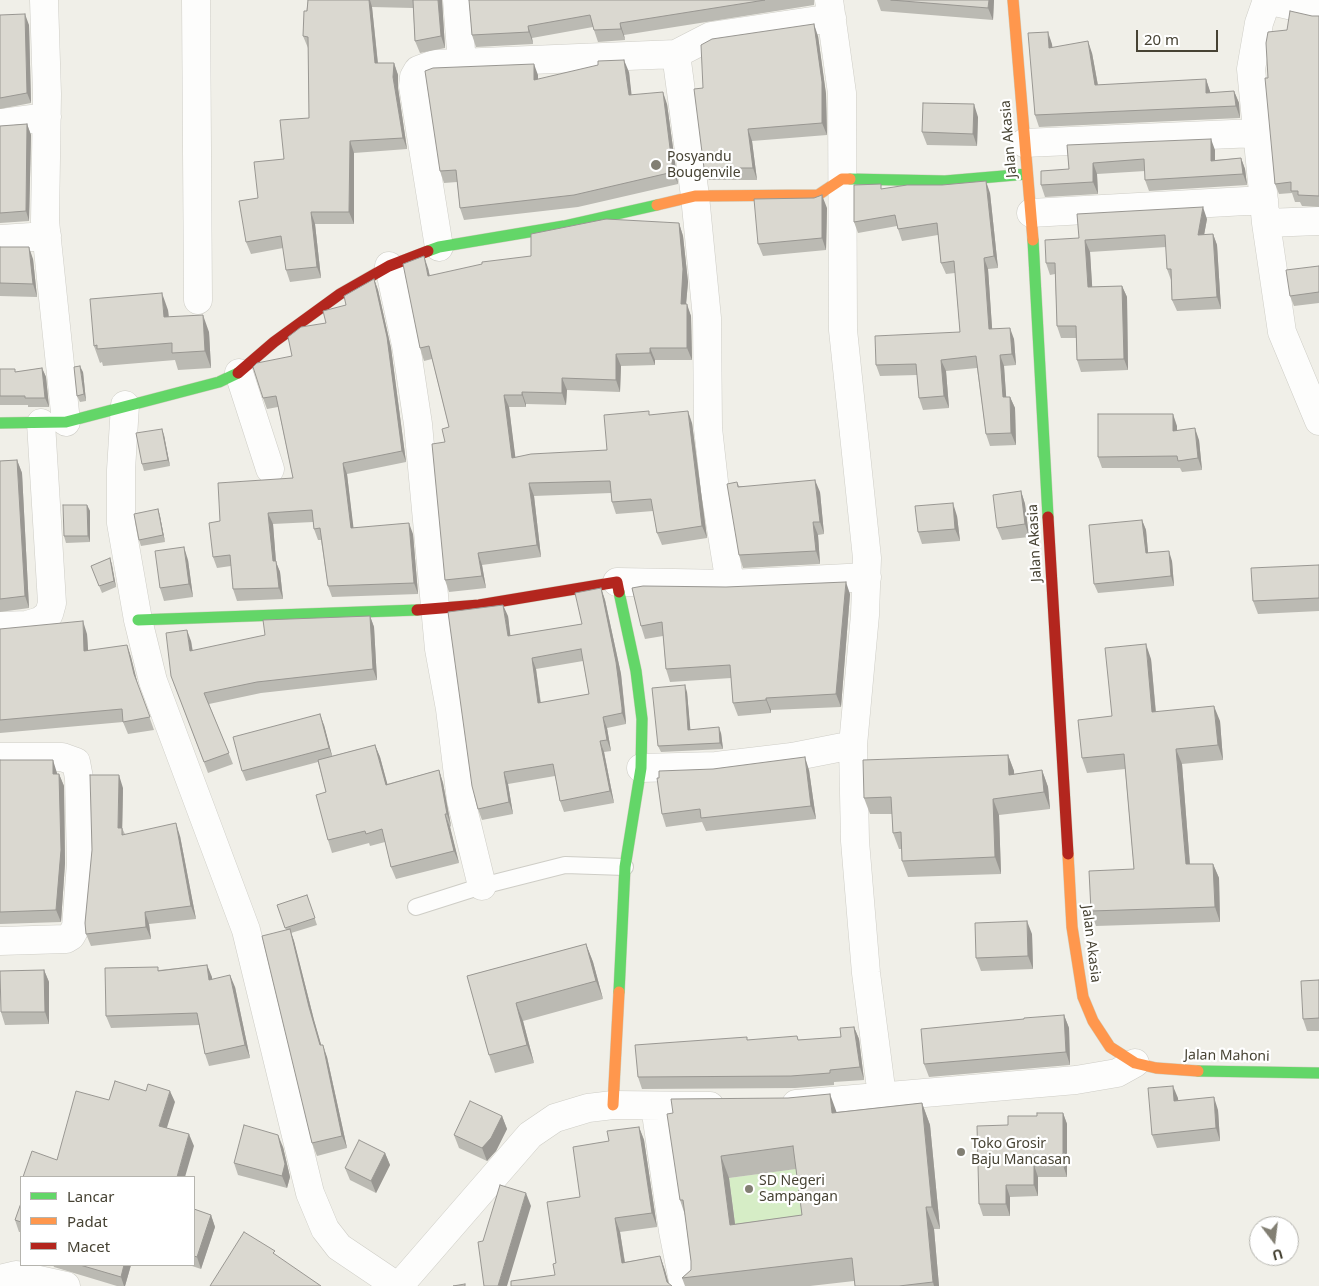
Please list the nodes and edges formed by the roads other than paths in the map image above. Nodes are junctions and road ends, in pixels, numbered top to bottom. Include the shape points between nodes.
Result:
1 (44, 0) edge
2 (196, 0) edge
3 (457, 0) edge
4 (1013, 0) edge
5 (1267, 0) edge
6 (831, 9) edge
7 (1319, 12) edge
8 (676, 54) junction
9 (462, 63) junction
10 (46, 117) junction
11 (0, 123) edge
12 (1256, 133) junction
13 (1024, 143) junction
14 (1027, 174) junction
15 (842, 179) junction
16 (695, 196) junction
17 (1265, 211) junction
18 (1031, 214) junction
19 (1319, 221) edge
20 (47, 236) junction
21 (0, 239) edge
22 (439, 247) junction
23 (389, 266) junction
24 (198, 300) dead end
25 (239, 372) junction
26 (125, 405) junction
27 (1319, 421) edge
28 (0, 423) edge
29 (54, 423) junction
30 (270, 469) dead end
31 (867, 577) junction
32 (617, 582) junction
33 (730, 584) junction
34 (436, 609) junction
35 (138, 620) junction
36 (0, 626) edge
37 (853, 745) junction
38 (0, 757) edge
39 (641, 768) junction
40 (625, 867) junction
41 (482, 886) junction
42 (416, 907) dead end
43 (0, 941) edge
44 (1135, 1063) junction
45 (1319, 1073) edge
46 (882, 1096) junction
47 (613, 1105) junction
48 (730, 1105) edge
49 (768, 1105) edge
50 (655, 1106) junction
51 (0, 1279) edge
52 (66, 1286) edge
53 (398, 1286) edge
54 (684, 1286) edge

1 - 10 street
2 - 24 street
3 - 9 street
4 - 13 street, Jalan Akasia
5 - 7 street
5 - 12 street via 1259,22 1252,69
6 - 8 street via 711,36
6 - 15 street via 842,93
8 - 9 street
8 - 16 street
9 - 22 street via 424,66 414,77
10 - 11 street
10 - 20 street
12 - 13 street
12 - 17 street
13 - 14 street, Jalan Akasia
14 - 15 street via 945,181
14 - 18 street, Jalan Akasia
15 - 16 street via 818,196
15 - 31 street via 843,330
16 - 22 street via 564,226
16 - 33 street via 707,318 708,428
17 - 18 street
17 - 19 street
17 - 27 street via 1282,332
18 - 44 street, Jalan Akasia via 1072,928 1083,997 1092,1022 1110,1047
20 - 21 street
20 - 29 street
22 - 23 street
23 - 25 street via 340,294
23 - 34 street via 418,424
25 - 26 street via 219,382
25 - 30 street
26 - 29 street
26 - 35 street via 120,470 121,523
28 - 29 street
29 - 36 street via 52,603 48,614 40,621
31 - 33 street
31 - 37 street
32 - 33 street
32 - 34 street
32 - 39 street via 642,718
34 - 35 street
34 - 41 street via 461,800
35 - 53 street via 156,690 246,930 297,1146 316,1211 339,1247
37 - 39 street via 792,757 716,766
37 - 46 street via 855,841 866,973
38 - 43 street via 62,756 76,762 81,863 76,927 71,936 66,939
39 - 40 street
40 - 41 lane via 564,865
40 - 47 street
41 - 42 lane
44 - 45 street, Jalan Mahoni via 1197,1071
44 - 46 street via 1117,1073 1092,1078
46 - 49 street
47 - 50 street
47 - 53 street via 588,1108 555,1118 530,1135
48 - 50 street
50 - 54 street
51 - 52 street via 16,1275

